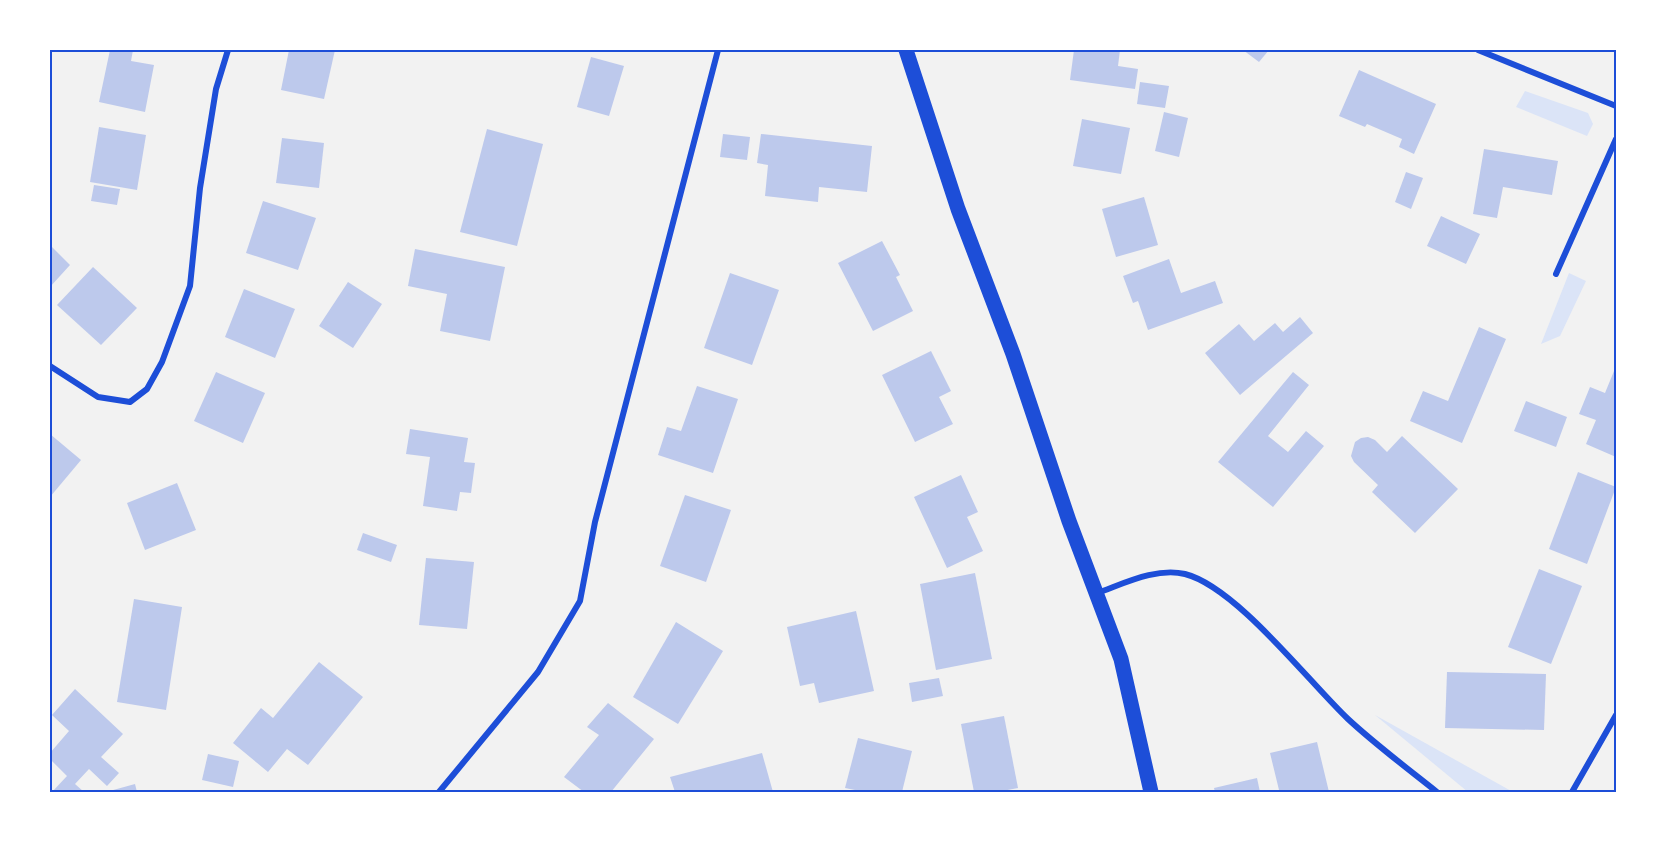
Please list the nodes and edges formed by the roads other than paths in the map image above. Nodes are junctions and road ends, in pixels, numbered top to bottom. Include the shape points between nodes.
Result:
1 (228, 50) edge
2 (718, 50) edge
3 (906, 50) edge
4 (1478, 50) edge
5 (1617, 106) edge
6 (1617, 139) edge
7 (1556, 274) dead end
8 (50, 366) edge
9 (1096, 593) junction
10 (1617, 715) edge
11 (439, 792) edge
12 (1151, 792) edge
13 (1437, 792) edge
14 (1572, 792) edge

1 - 8 street via 200,188 189,285 162,362 147,389 130,402 98,397
2 - 11 street via 595,522 580,601 538,672
3 - 9 main road via 958,209
4 - 5 street
6 - 7 street
9 - 12 main road via 1121,659
9 - 13 street via 1155,574 1184,574 1210,584 1234,602 1349,720
10 - 14 street

